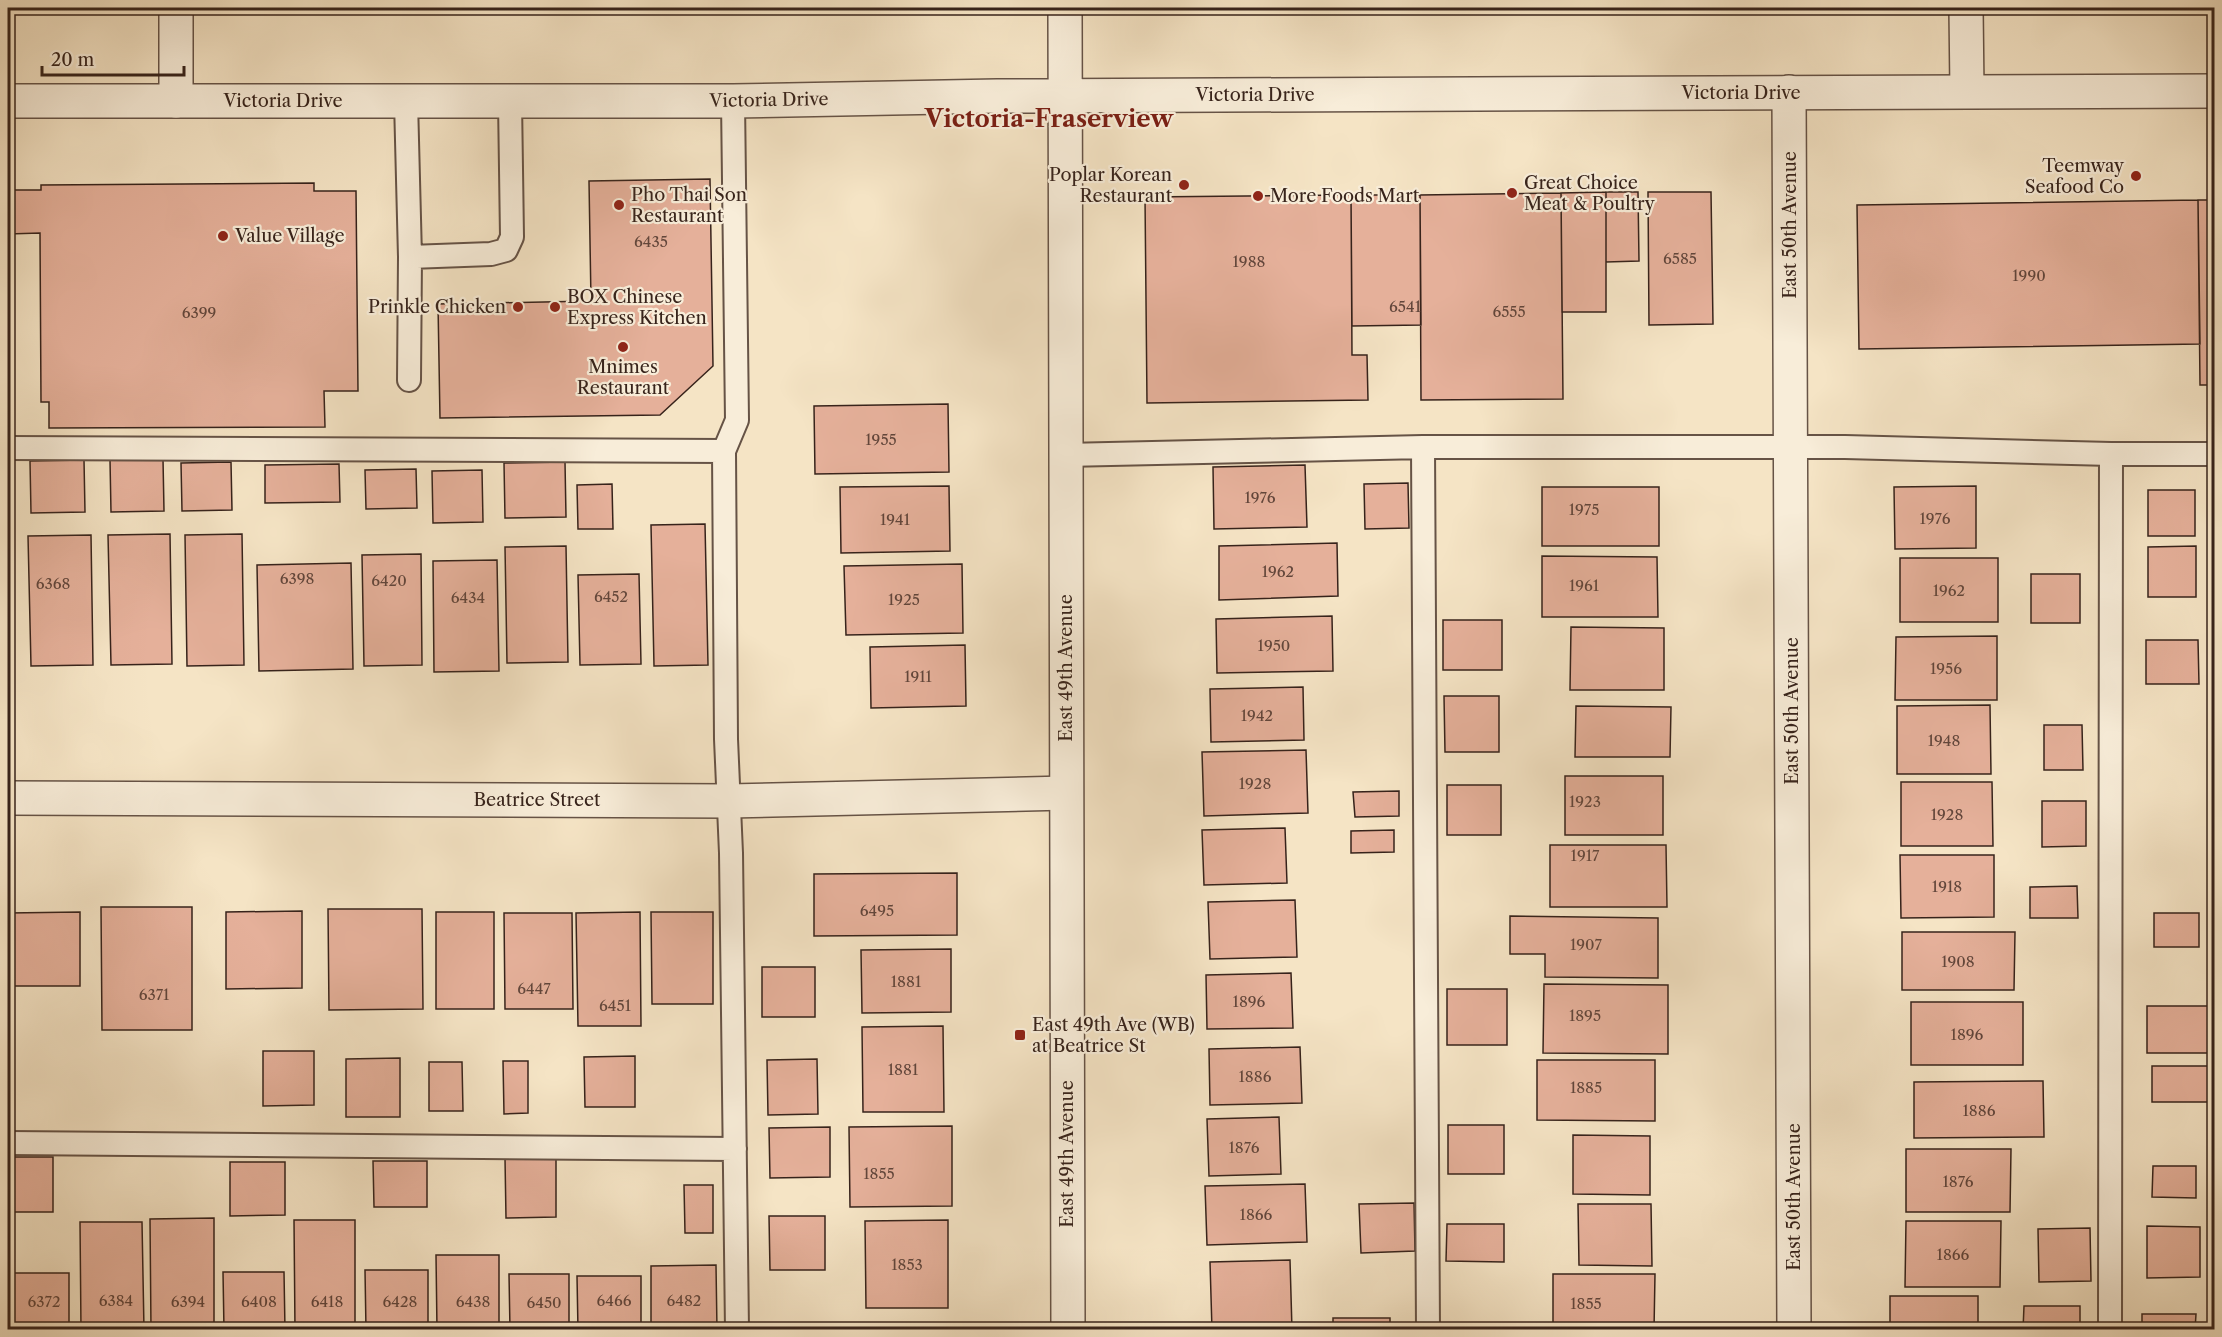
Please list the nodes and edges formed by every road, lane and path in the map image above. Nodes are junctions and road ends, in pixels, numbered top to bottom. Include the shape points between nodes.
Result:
1 (176, 8) edge
2 (1065, 8) edge
3 (1966, 8) edge
4 (1967, 91) junction
5 (2214, 91) edge
6 (1789, 92) junction
7 (1065, 96) junction
8 (8, 101) edge
9 (176, 101) junction
10 (405, 101) junction
11 (510, 101) junction
12 (733, 101) junction
13 (410, 257) junction
14 (409, 380) dead end
15 (1791, 446) junction
16 (1423, 447) junction
17 (8, 448) edge
18 (724, 451) junction
19 (2111, 454) junction
20 (2214, 454) edge
21 (1065, 455) junction
22 (1066, 793) junction
23 (8, 798) edge
24 (729, 801) junction
25 (8, 1143) edge
26 (735, 1149) junction
27 (737, 1329) edge
28 (1068, 1329) edge
29 (1428, 1329) edge
30 (1794, 1329) edge
31 (2110, 1329) edge

1 - 9 street
2 - 7 street, East 49th Avenue
3 - 4 street
4 - 5 street, Victoria Drive
4 - 6 street, Victoria Drive
6 - 7 street, Victoria Drive
6 - 15 street, East 50th Avenue
7 - 12 street, Victoria Drive
7 - 21 street, East 49th Avenue
8 - 9 street, Victoria Drive
9 - 10 street, Victoria Drive
10 - 11 street, Victoria Drive
10 - 13 lane
11 - 12 street, Victoria Drive
11 - 13 lane via 512,237 506,250
12 - 18 lane via 737,420
13 - 14 lane
15 - 16 lane
15 - 19 lane
15 - 30 street, East 50th Avenue
16 - 21 lane
16 - 29 lane
17 - 18 lane
18 - 24 lane
19 - 20 lane
19 - 31 lane
21 - 22 street, East 49th Avenue
22 - 24 street, Beatrice Street
22 - 28 street, East 49th Avenue
23 - 24 street, Beatrice Street
24 - 26 lane
25 - 26 lane
26 - 27 lane

